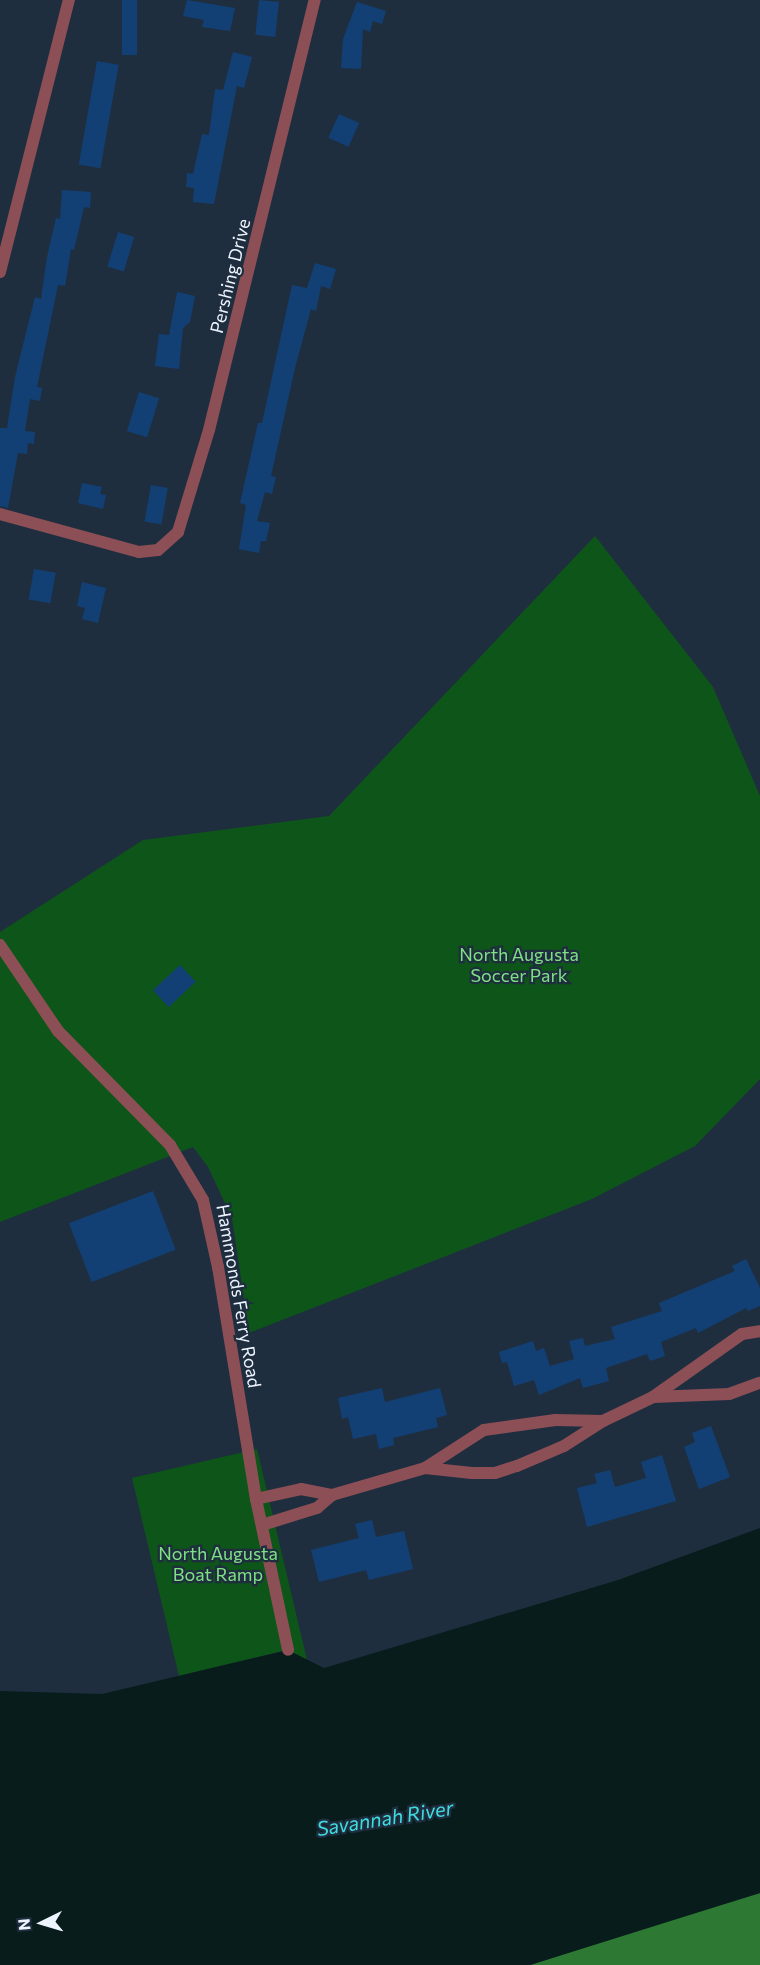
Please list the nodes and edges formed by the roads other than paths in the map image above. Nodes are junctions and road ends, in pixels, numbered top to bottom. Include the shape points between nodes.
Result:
1 (69, 0) edge
2 (315, 0) edge
3 (0, 272) edge
4 (0, 514) edge
5 (0, 945) edge
6 (760, 1331) edge
7 (760, 1383) edge
8 (653, 1397) junction
9 (603, 1421) junction
10 (425, 1468) junction
11 (332, 1495) junction
12 (256, 1499) junction
13 (262, 1525) junction
14 (288, 1650) dead end

1 - 3 street
2 - 4 street, Pershing Drive via 283,141 182,524 173,540 158,550 139,552
5 - 12 street, Hammonds Ferry Road via 58,1031 170,1145 203,1200 218,1267
6 - 8 street via 742,1334
7 - 8 street via 729,1394
8 - 9 street
9 - 10 street via 555,1420 484,1430
9 - 10 street via 564,1446 495,1473
10 - 11 street
11 - 12 street via 301,1489
11 - 13 street via 317,1508
12 - 13 street, Hammonds Ferry Road
13 - 14 street, Hammonds Ferry Road

